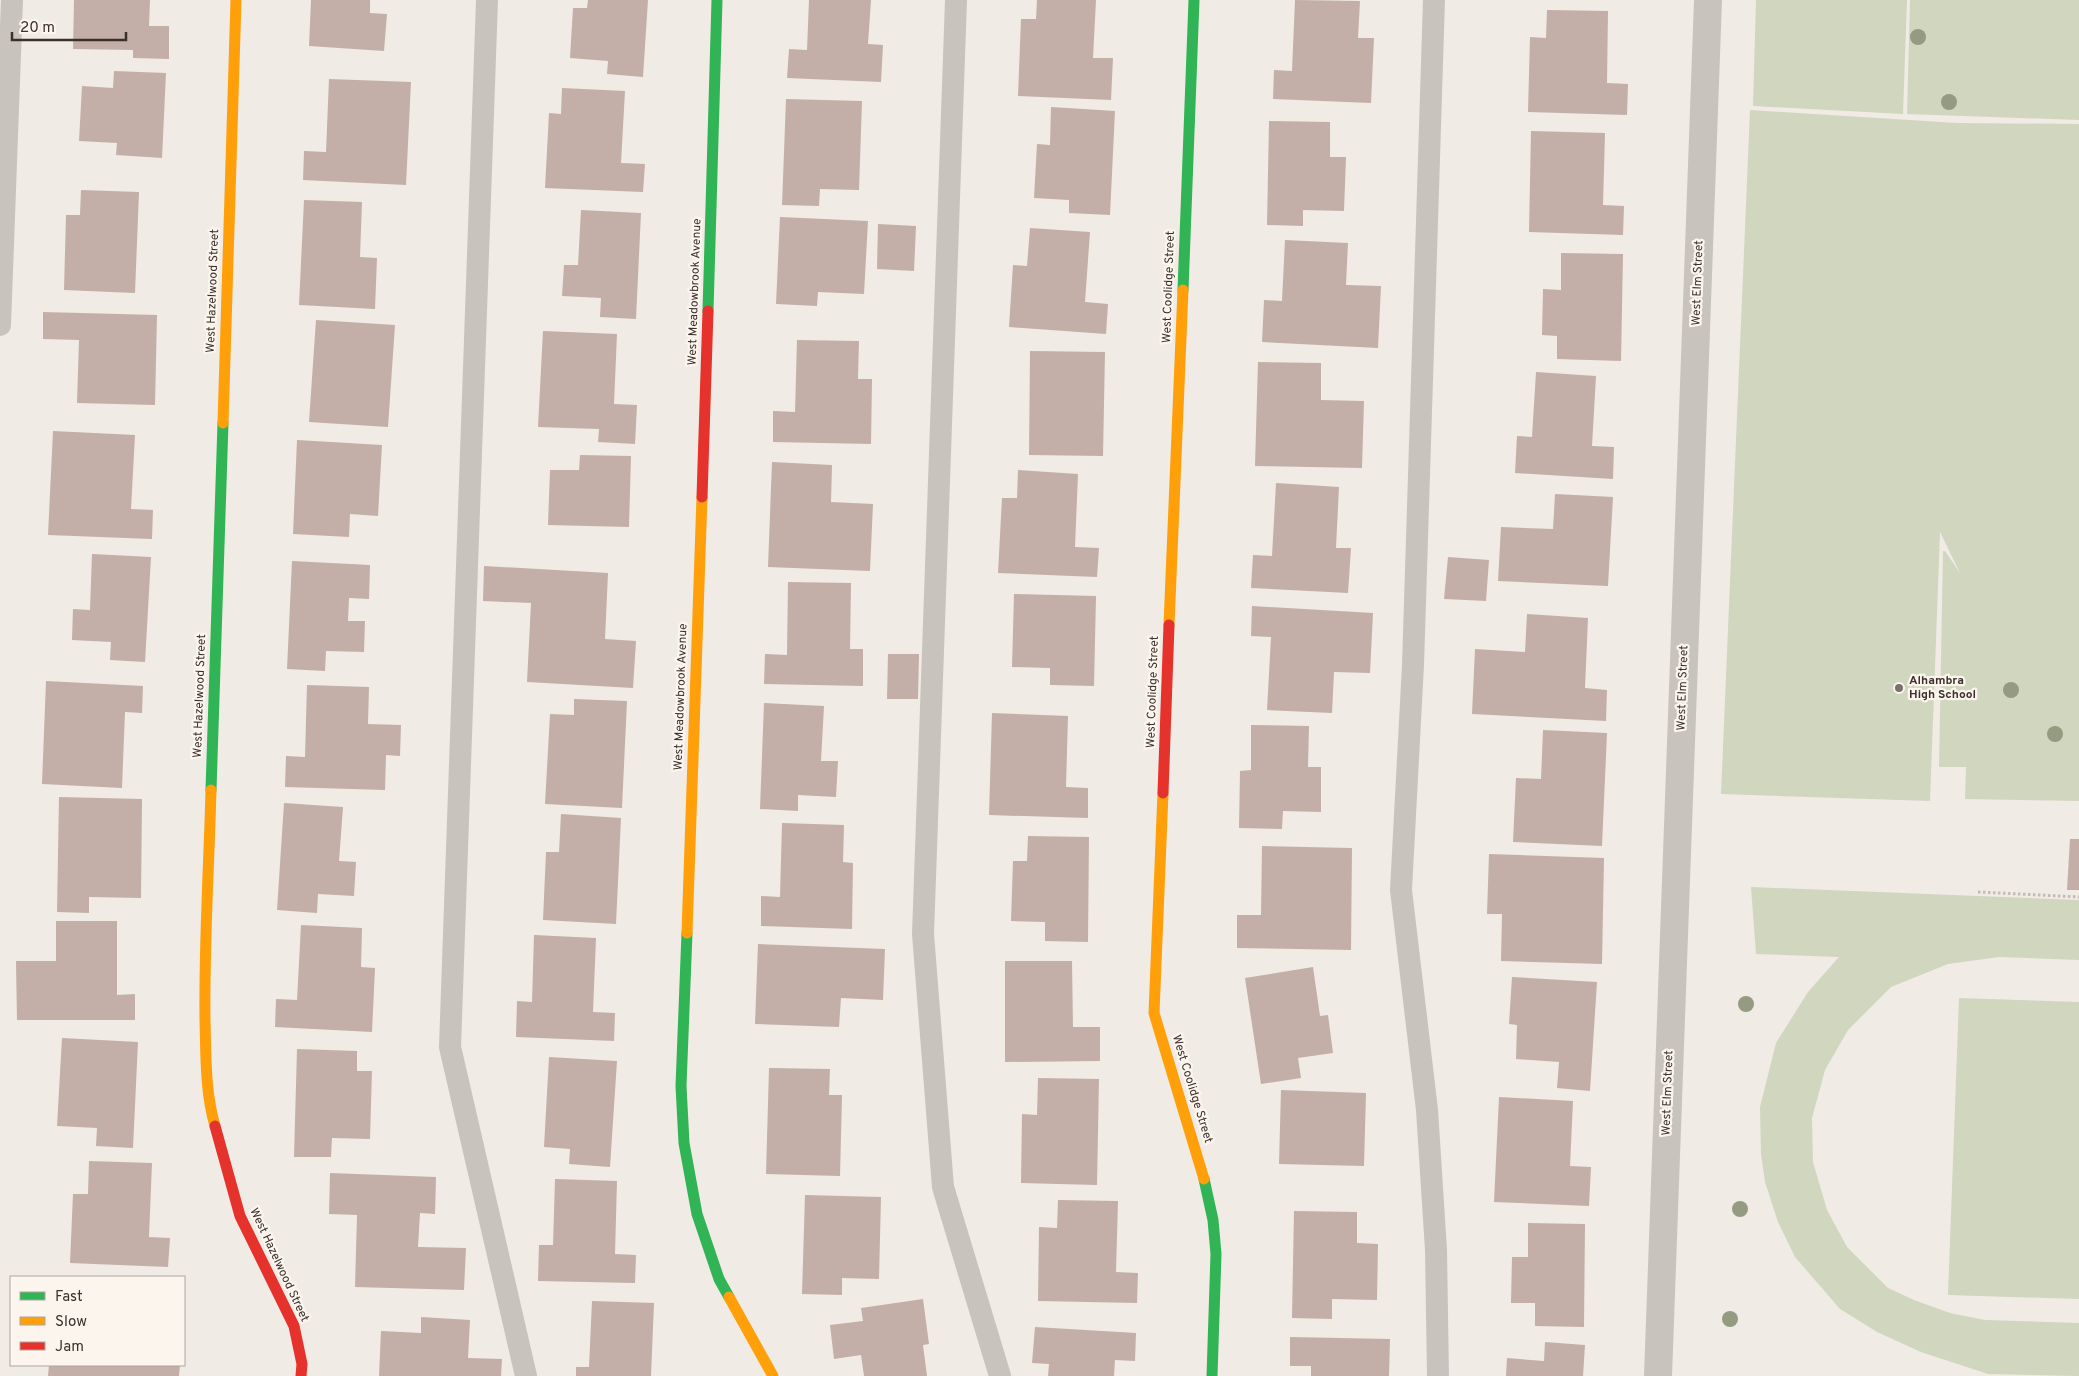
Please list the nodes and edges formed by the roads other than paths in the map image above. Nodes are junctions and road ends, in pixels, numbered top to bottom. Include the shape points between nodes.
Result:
1 (12, 0) edge
2 (236, 0) edge
3 (487, 0) edge
4 (716, 0) edge
5 (956, 0) edge
6 (1194, 0) edge
7 (1434, 0) edge
8 (1708, 0) edge
9 (0, 325) edge
10 (302, 1376) edge
11 (526, 1376) edge
12 (773, 1376) edge
13 (1000, 1376) edge
14 (1212, 1376) edge
15 (1438, 1376) edge
16 (1658, 1376) edge

1 - 9 lane
2 - 10 street, West Hazelwood Street via 205,994 206,1057 212,1116 240,1216 294,1326
3 - 11 lane via 450,1046
4 - 12 street, West Meadowbrook Avenue via 702,512 680,1086 684,1143 698,1214 718,1279
5 - 13 lane via 923,934 944,1187
6 - 14 street, West Coolidge Street via 1154,1012 1201,1166 1213,1220 1216,1254
7 - 15 lane via 1414,665 1401,890 1427,1110 1436,1250
8 - 16 street, West Elm Street

